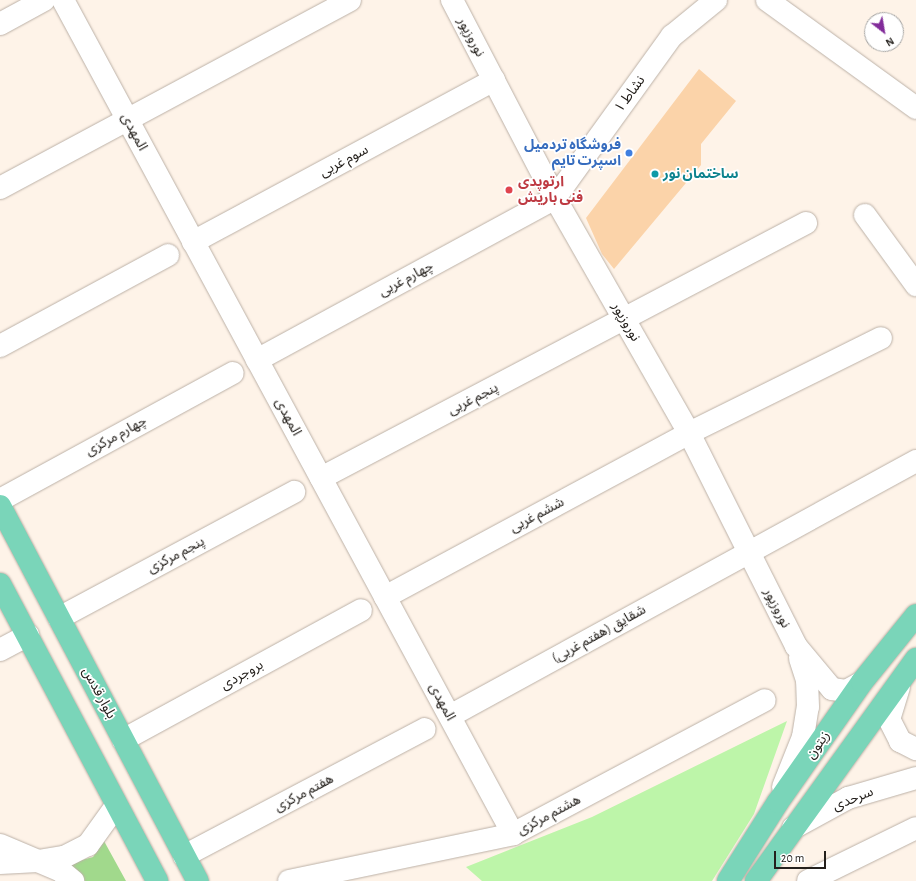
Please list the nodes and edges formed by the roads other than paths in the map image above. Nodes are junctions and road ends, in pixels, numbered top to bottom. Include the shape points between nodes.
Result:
1 (44, 0) edge
2 (63, 0) edge
3 (350, 0) edge
4 (452, 0) edge
5 (716, 0) edge
6 (767, 0) edge
7 (0, 24) edge
8 (494, 80) junction
9 (916, 108) edge
10 (127, 119) junction
11 (0, 188) edge
12 (555, 198) junction
13 (865, 215) dead end
14 (806, 223) dead end
15 (193, 242) junction
16 (168, 255) dead end
17 (916, 285) edge
18 (624, 320) junction
19 (882, 338) dead end
20 (0, 346) edge
21 (257, 360) junction
22 (232, 373) dead end
23 (689, 433) junction
24 (916, 461) edge
25 (321, 478) junction
26 (294, 492) dead end
27 (0, 500) edge
28 (0, 506) edge
29 (748, 552) junction
30 (0, 584) edge
31 (385, 597) junction
32 (361, 610) dead end
33 (916, 614) edge
34 (58, 618) junction
35 (28, 635) junction
36 (796, 646) junction
37 (0, 650) edge
38 (910, 667) edge
39 (862, 682) junction
40 (765, 700) dead end
41 (450, 716) junction
42 (425, 729) dead end
43 (123, 740) junction
44 (916, 749) edge
45 (916, 778) edge
46 (778, 802) junction
47 (116, 806) junction
48 (793, 828) junction
49 (916, 828) edge
50 (513, 834) junction
51 (0, 846) edge
52 (184, 856) junction
53 (38, 861) junction
54 (0, 863) edge
55 (73, 881) edge
56 (157, 881) edge
57 (198, 881) edge
58 (289, 881) edge
59 (728, 881) edge
60 (756, 881) edge
61 (808, 881) edge

1 - 7 street
2 - 10 street, المهدی
3 - 10 street
4 - 8 street, نوروزپور
5 - 12 street, نشاط ۱ via 672,36
6 - 9 street
8 - 12 street, نوروزپور
8 - 15 street, سوم غربی
10 - 11 street
10 - 15 street, المهدی
12 - 18 street, نوروزپور
12 - 21 street, چهارم غربی
13 - 17 street
14 - 18 street, پنجم غربی
15 - 21 street, المهدی
16 - 20 street
18 - 23 street, نوروزپور
18 - 25 street, پنجم غربی
19 - 23 street, ششم غربی
21 - 25 street, المهدی
22 - 27 street, چهارم مرکزی
23 - 29 street, نوروزپور
23 - 31 street, ششم غربی
24 - 29 street, شقایق (هفتم غربی)
25 - 31 street, المهدی
26 - 34 street, پنجم مرکزی
28 - 34 main road, بلوار قدس
29 - 36 street, نوروزپور
29 - 41 street, شقایق (هفتم غربی)
30 - 35 main road
31 - 41 street, المهدی
32 - 43 street, بروجردی
33 - 39 main road, زیتون
34 - 43 main road, بلوار قدس
35 - 37 street
35 - 47 main road
36 - 39 street, نوروزپور via 832,689 846,691
36 - 46 street, نوروزپور via 807,680 808,707 803,737
38 - 44 street via 890,720 900,741
38 - 48 main road, زیتون
39 - 46 main road, زیتون
40 - 50 street, هشتم مرکزی
41 - 50 street, المهدی
42 - 52 street, هفتم مرکزی
43 - 52 main road, بلوار قدس
45 - 48 street, سرحدی via 848,798
46 - 59 main road, زیتون
47 - 53 street via 88,845 64,857
47 - 56 main road
48 - 60 main road, زیتون
49 - 61 street
50 - 58 street, هشتم مرکزی
51 - 53 street
52 - 57 main road, بلوار قدس
53 - 54 street
53 - 55 street via 61,871

